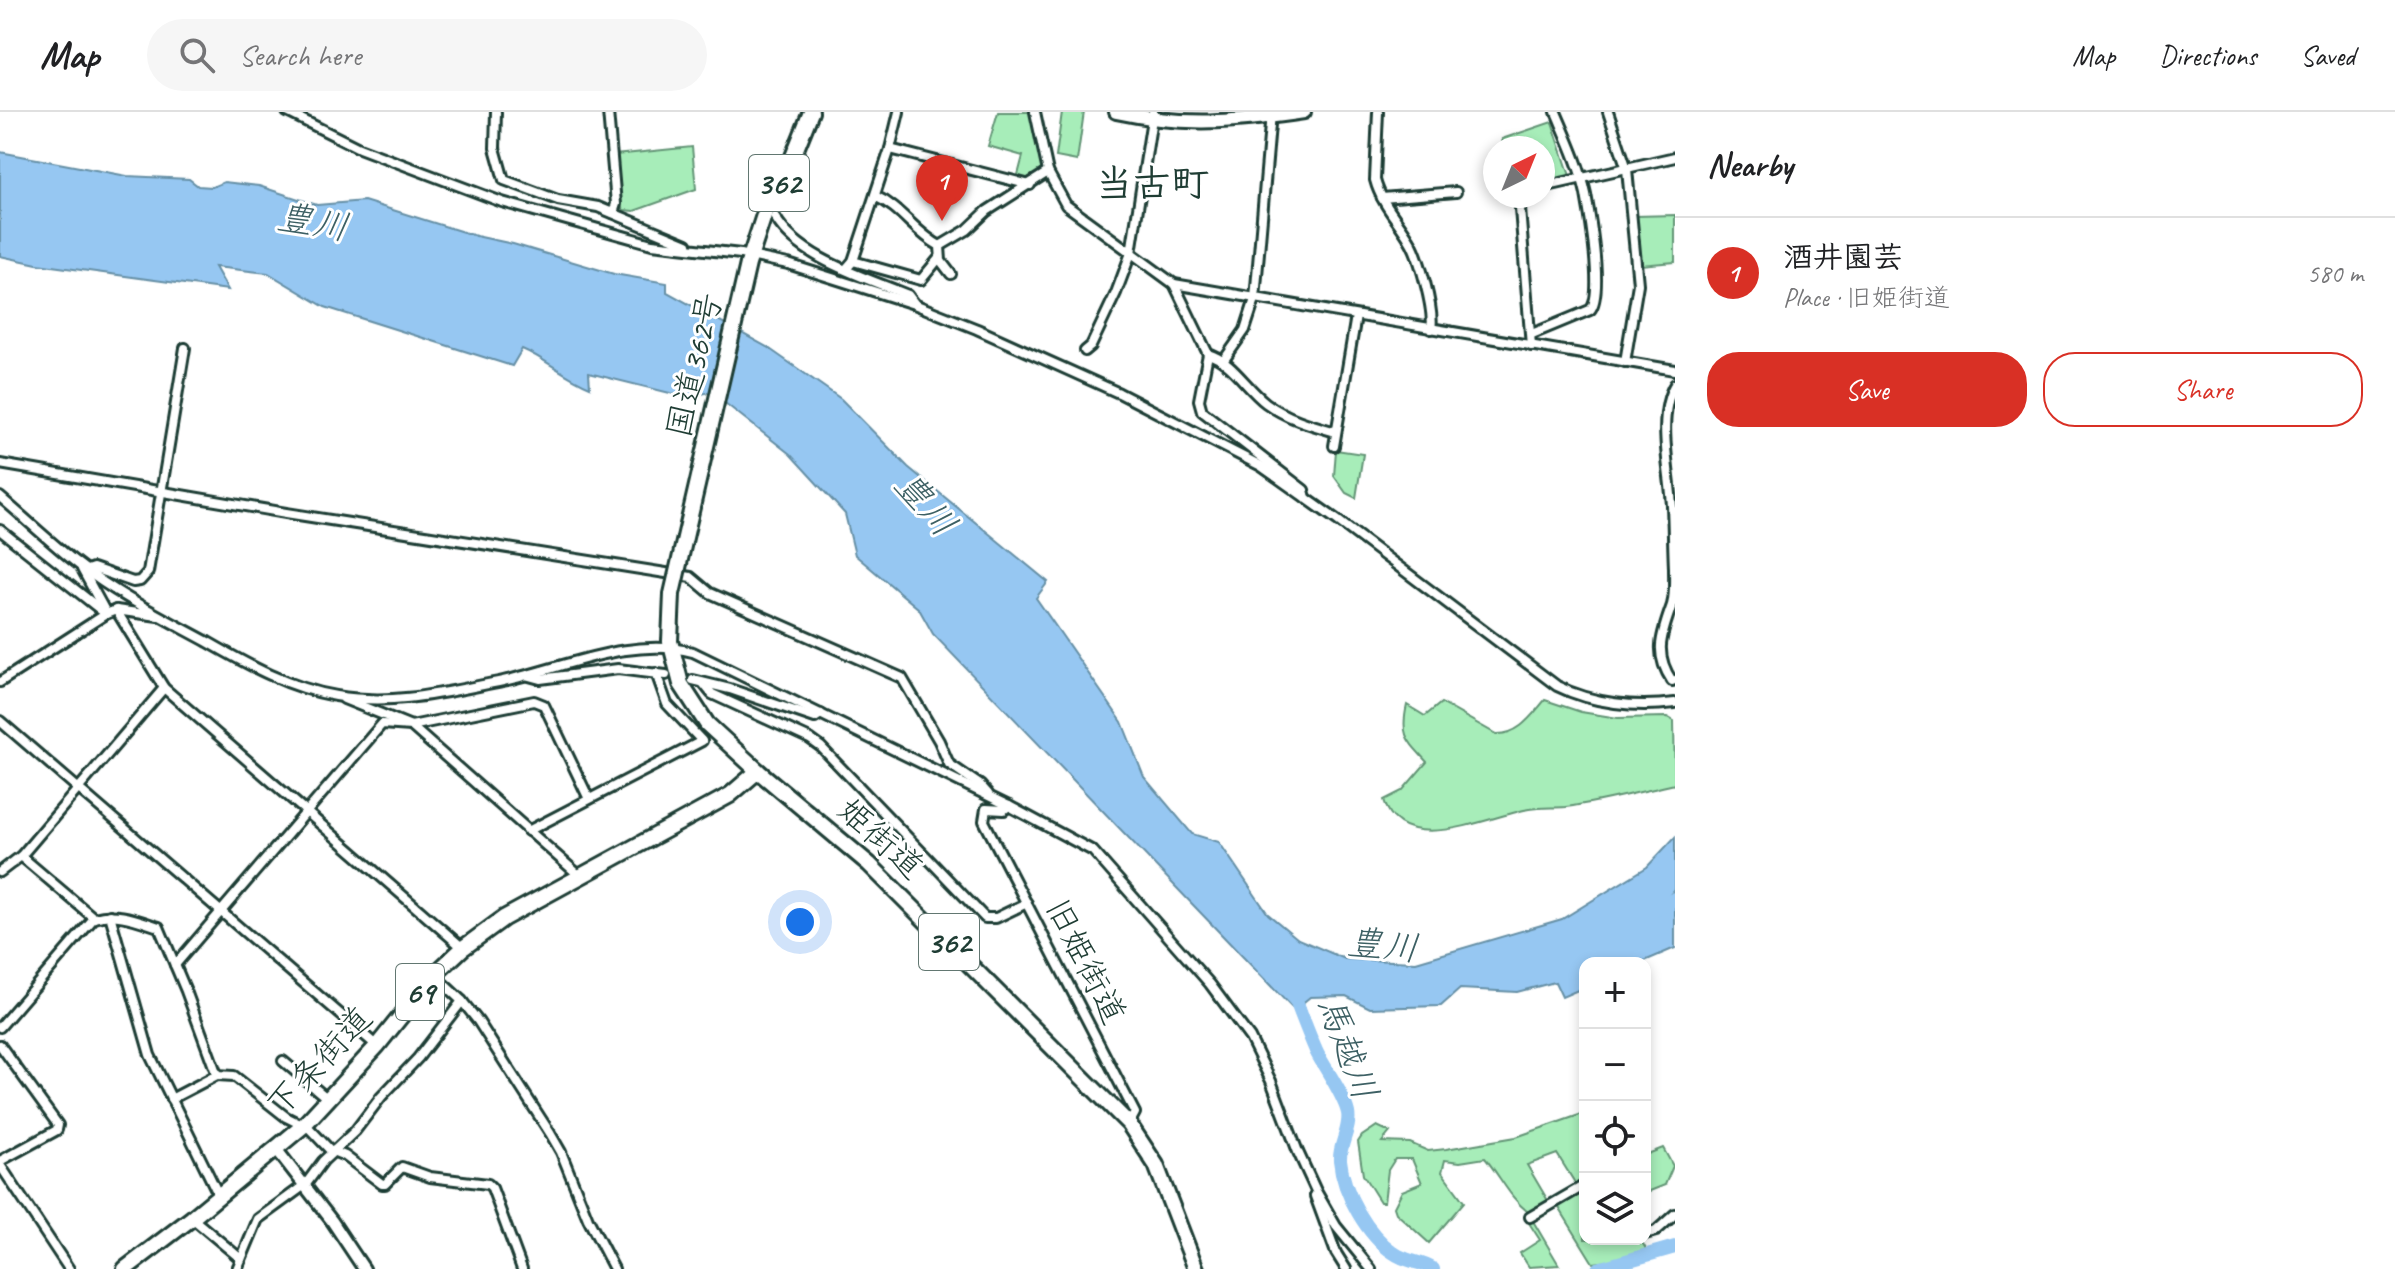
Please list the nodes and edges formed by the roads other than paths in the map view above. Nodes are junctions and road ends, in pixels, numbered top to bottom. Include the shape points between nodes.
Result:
1 (287, 112) edge
2 (496, 112) edge
3 (608, 112) edge
4 (811, 112) edge
5 (899, 112) edge
6 (1035, 112) edge
7 (1116, 112) edge
8 (1304, 112) edge
9 (1378, 112) edge
10 (1556, 112) edge
11 (1608, 112) edge
12 (1271, 114) edge
13 (1152, 116) edge
14 (890, 149) junction
15 (1675, 157) edge
16 (1627, 169) junction
17 (1048, 172) junction
18 (1581, 179) junction
19 (1555, 184) edge
20 (1030, 185) junction
21 (1456, 192) dead end
22 (875, 196) junction
23 (1382, 198) junction
24 (1520, 208) edge
25 (613, 213) junction
26 (775, 217) dead end
27 (940, 246) junction
28 (703, 250) junction
29 (1131, 253) junction
30 (940, 257) junction
31 (749, 260) junction
32 (853, 261) junction
33 (846, 269) junction
34 (951, 274) dead end
35 (1174, 284) junction
36 (1255, 299) junction
37 (914, 304) junction
38 (1356, 316) junction
39 (1431, 329) junction
40 (1532, 334) junction
41 (1531, 346) junction
42 (185, 348) dead end
43 (1085, 351) dead end
44 (1208, 354) junction
45 (1224, 360) junction
46 (1625, 362) junction
47 (1675, 370) edge
48 (1675, 384) edge
49 (1336, 432) junction
50 (1334, 446) dead end
51 (0, 464) edge
52 (162, 493) junction
53 (0, 497) edge
54 (1306, 499) junction
55 (0, 530) edge
56 (83, 567) junction
57 (116, 610) junction
58 (106, 614) junction
59 (164, 617) junction
60 (671, 645) junction
61 (656, 673) junction
62 (528, 675) junction
63 (666, 675) dead end
64 (1675, 680) edge
65 (0, 682) edge
66 (164, 688) junction
67 (336, 696) junction
68 (1675, 703) edge
69 (821, 714) junction
70 (0, 721) edge
71 (411, 726) junction
72 (758, 771) junction
73 (79, 789) junction
74 (992, 798) junction
75 (589, 799) junction
76 (1009, 806) junction
77 (306, 814) junction
78 (528, 831) junction
79 (21, 856) junction
80 (0, 872) edge
81 (581, 877) junction
82 (1027, 903) junction
83 (222, 912) junction
84 (110, 915) junction
85 (94, 918) junction
86 (463, 948) junction
87 (175, 965) junction
88 (434, 975) junction
89 (462, 1001) junction
90 (0, 1027) edge
91 (0, 1045) edge
92 (377, 1046) junction
93 (283, 1061) dead end
94 (217, 1075) junction
95 (171, 1099) junction
96 (329, 1101) junction
97 (1129, 1124) junction
98 (303, 1126) junction
99 (277, 1150) junction
100 (335, 1153) junction
101 (0, 1163) edge
102 (306, 1184) junction
103 (1579, 1188) edge
104 (1316, 1191) junction
105 (219, 1196) junction
106 (1675, 1214) edge
107 (1530, 1217) dead end
108 (192, 1218) junction
109 (1651, 1232) edge
110 (241, 1259) junction
111 (69, 1269) edge
112 (125, 1269) edge
113 (237, 1269) edge
114 (364, 1269) edge
115 (522, 1269) edge
116 (614, 1269) edge
117 (1196, 1269) edge
118 (1346, 1269) edge
119 (1371, 1269) edge

1 - 28 street via 359,148 502,202 652,244
2 - 25 street via 495,148 504,180
3 - 25 street
4 - 31 main road, 国道362号 / 362 via 767,206
5 - 14 street
6 - 17 street
7 - 13 main road
8 - 12 main road
9 - 23 street via 1375,180
10 - 18 street
11 - 16 street
12 - 13 main road via 1194,124
12 - 36 street
13 - 29 street
14 - 20 street
14 - 22 street
15 - 16 street
16 - 18 street
16 - 46 street via 1638,284
17 - 20 street
17 - 29 street via 1066,205
18 - 19 street
18 - 40 street via 1595,260 1595,303 1590,310
20 - 27 street
21 - 23 street
22 - 27 street via 892,204
22 - 32 street
23 - 39 street via 1415,249
24 - 40 street
25 - 28 street
26 - 33 street via 800,245
27 - 30 street
28 - 31 street
29 - 35 street
29 - 43 street
30 - 32 street via 921,280
30 - 34 street
31 - 37 street via 788,264
31 - 60 main road, 国道362号 / 362, bridge via 672,594
32 - 33 street
33 - 37 street via 908,295
35 - 36 street
35 - 44 street
36 - 38 street
36 - 45 street via 1245,330
37 - 54 street via 1204,435 1261,466
38 - 39 street
38 - 49 street
39 - 41 street
40 - 41 street
41 - 46 street
42 - 52 street
44 - 45 street
44 - 54 street via 1199,400 1202,411 1304,490
45 - 49 street via 1275,409 1294,421
46 - 47 street
48 - 64 street via 1668,402 1666,443 1674,594 1661,649 1663,668
49 - 50 street
51 - 52 street
52 - 56 street via 144,577 133,582
52 - 74 street via 691,577 710,593 902,678 949,764
53 - 56 street
54 - 68 street via 1557,686 1599,701
55 - 58 street
56 - 58 street
56 - 59 street
57 - 58 street
57 - 59 street
57 - 66 street
58 - 65 street
59 - 67 street via 263,673
60 - 62 street via 607,654
60 - 69 street
60 - 72 main road, 姫街道 / 362 via 681,684 698,712
61 - 62 street via 618,669 540,679
61 - 63 street
61 - 75 street via 667,704 702,741
62 - 67 street via 413,699
66 - 73 street
66 - 77 street
67 - 71 street
69 - 74 street
69 - 82 street via 815,718 698,682 712,694 821,747 985,918
70 - 73 street
71 - 75 street via 534,701 544,705
71 - 77 street via 382,724
71 - 78 street
72 - 81 main road, 下条街道 / 69 via 730,795
72 - 97 main road, 姫街道 / 362 via 880,875
73 - 79 street
73 - 83 street
74 - 76 street
75 - 78 street
76 - 82 street, 旧姫街道 via 986,809 984,821
76 - 104 street via 1093,851 1210,984 1259,1054
77 - 83 street
77 - 86 street
78 - 81 street
79 - 80 street
79 - 85 street
81 - 86 main road, 下条街道 / 69 via 504,918
82 - 97 street, 旧姫街道 via 1135,1113
83 - 87 street
83 - 92 street
84 - 85 street
84 - 87 street via 159,927
84 - 95 street via 150,1055
85 - 90 street
86 - 88 main road, 下条街道 / 69
87 - 94 street
88 - 89 street
88 - 92 main road, 下条街道 / 69
89 - 100 street
89 - 116 street via 561,1152
91 - 101 street via 58,1125
92 - 96 main road, 下条街道 / 69
93 - 96 street
94 - 95 street
94 - 98 street via 234,1076
95 - 105 street
96 - 98 main road, 下条街道 / 69
97 - 117 main road, 姫街道 / 362 via 1156,1165
98 - 99 main road, 下条街道 / 69
98 - 100 street
99 - 102 street
99 - 105 main road, 下条街道 / 69
100 - 102 street
100 - 115 street via 382,1184 402,1167 430,1177 488,1184
101 - 111 street
102 - 110 street via 258,1219
102 - 114 street
103 - 107 street
104 - 118 street via 1320,1213
104 - 119 street
105 - 108 main road, 下条街道 / 69
106 - 109 street
108 - 110 street
108 - 112 main road, 下条街道 / 69
110 - 113 street

